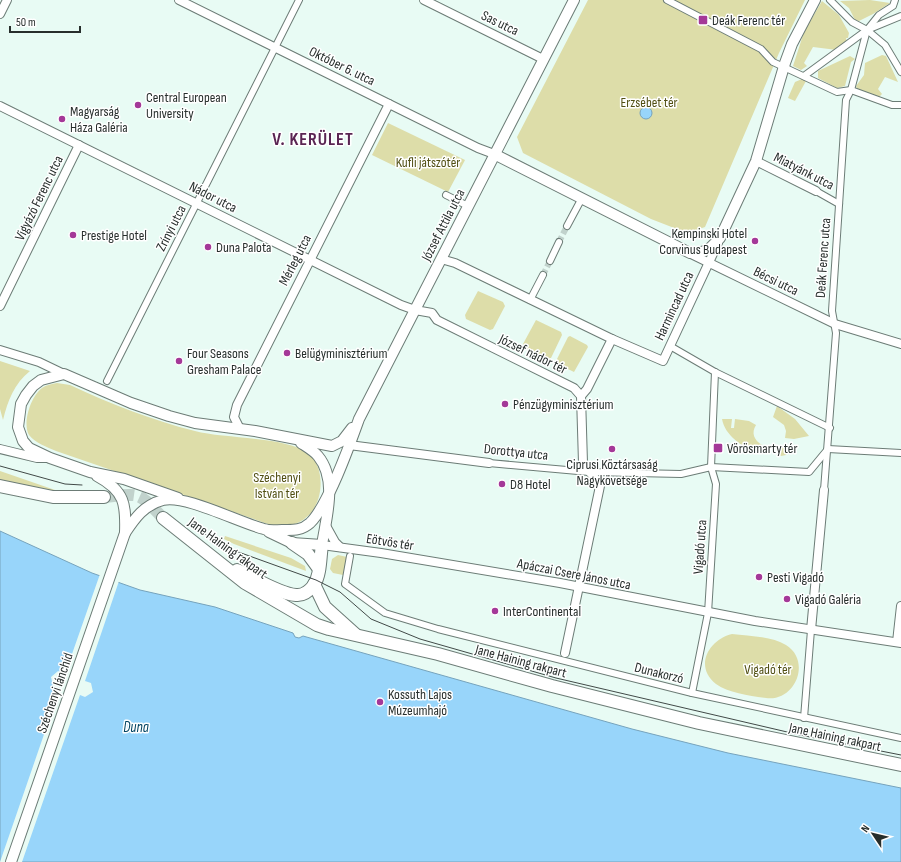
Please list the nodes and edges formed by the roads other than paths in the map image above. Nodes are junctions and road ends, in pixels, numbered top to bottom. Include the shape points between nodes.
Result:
1 (7, 0) edge
2 (179, 0) edge
3 (299, 0) edge
4 (424, 0) edge
5 (574, 0) edge
6 (667, 0) edge
7 (814, 0) edge
8 (830, 0) edge
9 (895, 0) edge
10 (0, 14) edge
11 (901, 16) edge
12 (867, 30) junction
13 (275, 47) junction
14 (543, 59) junction
15 (784, 67) junction
16 (901, 72) edge
17 (804, 76) junction
18 (851, 90) junction
19 (389, 104) junction
20 (901, 105) edge
21 (0, 106) edge
22 (79, 145) junction
23 (494, 154) junction
24 (756, 161) junction
25 (816, 191) joint
26 (446, 195) dead end
27 (582, 198) junction
28 (196, 203) junction
29 (839, 204) junction
30 (468, 206) junction
31 (568, 226) tunnel mouth
32 (720, 238) junction
33 (559, 242) tunnel mouth
34 (690, 253) junction
35 (441, 259) junction
36 (309, 260) junction
37 (550, 260) tunnel mouth
38 (709, 262) junction
39 (543, 275) tunnel mouth
40 (530, 300) junction
41 (0, 306) edge
42 (415, 310) junction
43 (835, 324) junction
44 (612, 339) junction
45 (901, 344) edge
46 (670, 346) junction
47 (0, 350) edge
48 (715, 372) junction
49 (64, 374) junction
50 (107, 381) dead end
51 (581, 396) junction
52 (359, 419) junction
53 (830, 428) junction
54 (240, 429) junction
55 (296, 440) junction
56 (349, 445) junction
57 (0, 449) edge
58 (828, 449) junction
59 (901, 453) edge
60 (50, 458) junction
61 (489, 463) joint
62 (712, 467) junction
63 (90, 472) junction
64 (589, 472) junction
65 (0, 486) edge
66 (330, 490) junction
67 (824, 490) joint
68 (104, 497) tunnel mouth
69 (193, 505) junction
70 (163, 518) tunnel mouth
71 (325, 524) junction
72 (265, 530) junction
73 (125, 534) junction
74 (292, 543) junction
75 (322, 545) junction
76 (340, 547) junction
77 (350, 556) dead end
78 (215, 560) junction
79 (436, 562) joint
80 (318, 569) junction
81 (314, 584) junction
82 (580, 587) junction
83 (901, 606) edge
84 (708, 613) junction
85 (413, 621) joint
86 (811, 630) junction
87 (357, 636) junction
88 (899, 643) edge
89 (565, 657) junction
90 (692, 693) junction
91 (804, 718) junction
92 (901, 738) edge
93 (901, 765) edge
94 (11, 862) edge

1 - 10 street
2 - 13 street, Október 6. utca
3 - 13 street, Zrínyi utca
4 - 14 street, Sas utca
5 - 14 street, József Attila utca
6 - 15 street via 761,49 773,62
7 - 15 street via 792,44
8 - 12 street via 852,22
9 - 12 street via 893,6 879,15
11 - 12 street
12 - 16 street via 885,45
12 - 17 street
12 - 18 street
13 - 19 street, Október 6. utca
13 - 28 street, Zrínyi utca
14 - 23 street, József Attila utca
15 - 17 street
15 - 24 street
17 - 18 street via 837,92
18 - 20 street via 892,105
18 - 29 street, Deák Ferenc utca via 846,100
19 - 23 street, Október 6. utca
19 - 36 street, Mérleg utca
21 - 22 street, Nádor utca
22 - 28 street, Nádor utca
22 - 41 street, Vigyázó Ferenc utca
23 - 27 street
23 - 30 street, József Attila utca
24 - 25 street, Miatyánk utca
24 - 32 street
25 - 29 street, Miatyánk utca
26 - 30 street
27 - 31 street
27 - 34 street
28 - 36 street, Nádor utca
28 - 50 street, Zrínyi utca
29 - 43 street, Deák Ferenc utca via 832,311
30 - 35 street, József Attila utca
32 - 34 street via 708,250
32 - 38 street
33 - 37 street
34 - 38 street
35 - 40 street via 455,263
35 - 42 street, József Attila utca
36 - 42 street, Nádor utca
36 - 54 street, Mérleg utca via 234,412
38 - 43 street, Bécsi utca
38 - 46 street, Harmincad utca
39 - 40 street
40 - 44 street
42 - 51 street, József nádor tér via 432,313 437,320 574,388
42 - 52 street, József Attila utca
43 - 45 street, Bécsi utca
43 - 53 street, Deák Ferenc utca
44 - 46 street, Harmincad utca via 663,361
44 - 51 street
46 - 48 street
47 - 49 street via 39,362
48 - 53 street
48 - 62 street
49 - 54 street via 157,413 195,423
49 - 60 street via 41,380 32,386 21,404 18,417 23,441 29,448
51 - 64 street via 583,463
52 - 55 street via 346,437 337,444 321,445
52 - 56 street
53 - 58 street
54 - 55 street
55 - 66 street via 319,457 326,470
56 - 61 street, Dorottya utca
56 - 66 street
57 - 60 street via 37,458
58 - 59 street
58 - 62 street via 809,472
58 - 67 street
60 - 63 street
61 - 64 street, Dorottya utca
62 - 64 street, Dorottya utca via 682,474
62 - 84 street, Vigadó utca via 716,484
63 - 69 street via 124,478
63 - 73 street, Széchenyi lánchíd via 116,489 124,505
64 - 82 street via 598,480 600,486
65 - 68 main road via 53,497
66 - 71 street
66 - 72 street via 311,522 303,528
67 - 86 street
69 - 72 street
69 - 73 street, Széchenyi lánchíd via 169,499 151,505 136,516
70 - 78 main road, Jane Haining rakpart
71 - 75 street
71 - 76 street
72 - 74 street
73 - 94 street, Széchenyi lánchíd
74 - 75 street
74 - 80 main road via 308,554
75 - 76 street, Eötvös tér
75 - 80 main road
76 - 79 street, Eötvös tér
77 - 85 street, Eötvös tér via 345,584 385,613
78 - 81 main road via 283,592 297,595 307,593
78 - 87 main road, Jane Haining rakpart via 245,583 318,625
79 - 82 street, Apáczai Csere János utca
80 - 81 main road
81 - 87 main road via 325,607
82 - 84 street, Apáczai Csere János utca
82 - 89 street
83 - 88 street
84 - 86 street
84 - 90 street
85 - 89 street, Dunakorzó
86 - 88 street
86 - 91 street
87 - 93 main road, Jane Haining rakpart via 438,654 559,688 699,722
89 - 90 street, Dunakorzó
90 - 91 street, Dunakorzó
91 - 92 street, Dunakorzó

